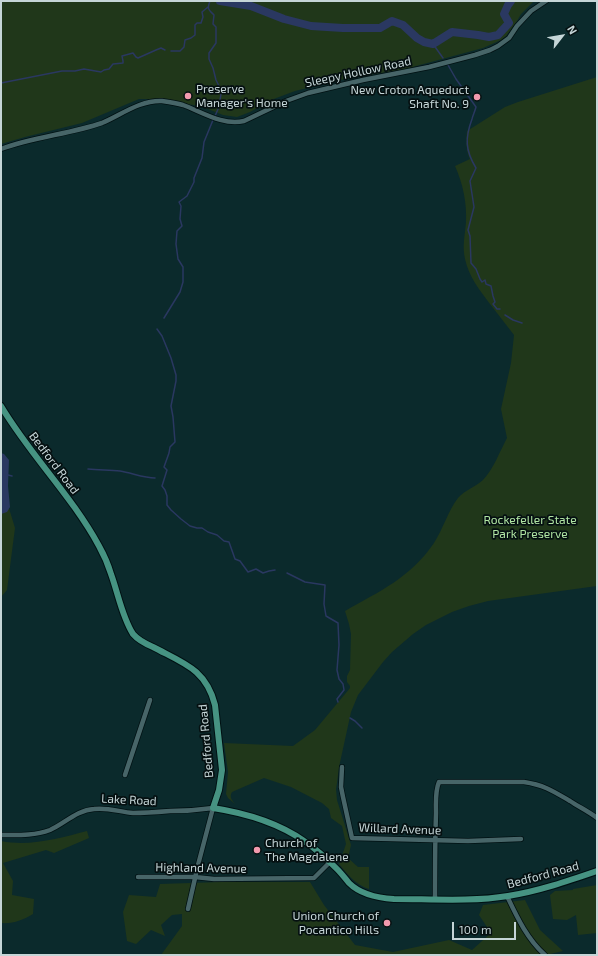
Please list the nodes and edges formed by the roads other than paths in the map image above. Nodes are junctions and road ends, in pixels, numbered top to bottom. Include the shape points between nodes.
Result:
1 (546, 1) edge
2 (1, 149) edge
3 (1, 406) edge
4 (150, 700) dead end
5 (342, 767) dead end
6 (125, 775) dead end
7 (213, 808) junction
8 (597, 818) edge
9 (1, 835) edge
10 (521, 839) dead end
11 (435, 840) junction
12 (330, 862) junction
13 (597, 871) edge
14 (138, 877) dead end
15 (195, 877) junction
16 (507, 896) junction
17 (435, 899) junction
18 (188, 909) dead end
19 (545, 955) edge

1 - 2 street, Sleepy Hollow Road via 531,11 509,38 490,50 429,67 308,92 244,121 230,122 182,105 162,101 142,105 103,122
3 - 7 main road, Bedford Road via 99,546 133,634 143,642 190,666 208,685 215,704 222,770
4 - 6 street
5 - 11 street, Willard Avenue via 343,797 352,838
7 - 9 street, Lake Road via 141,813 86,810 50,830
7 - 12 main road, Bedford Road via 246,814 281,827 303,840
7 - 15 street
8 - 11 street via 544,786 524,782 439,782 436,794
10 - 11 street, Willard Avenue
11 - 17 street
12 - 15 street, Highland Avenue via 314,878
12 - 17 main road, Bedford Road via 349,883 374,897 394,900
13 - 16 main road, Bedford Road via 541,889
14 - 15 street, Highland Avenue
15 - 18 street
16 - 17 main road, Bedford Road
16 - 19 street via 536,947

